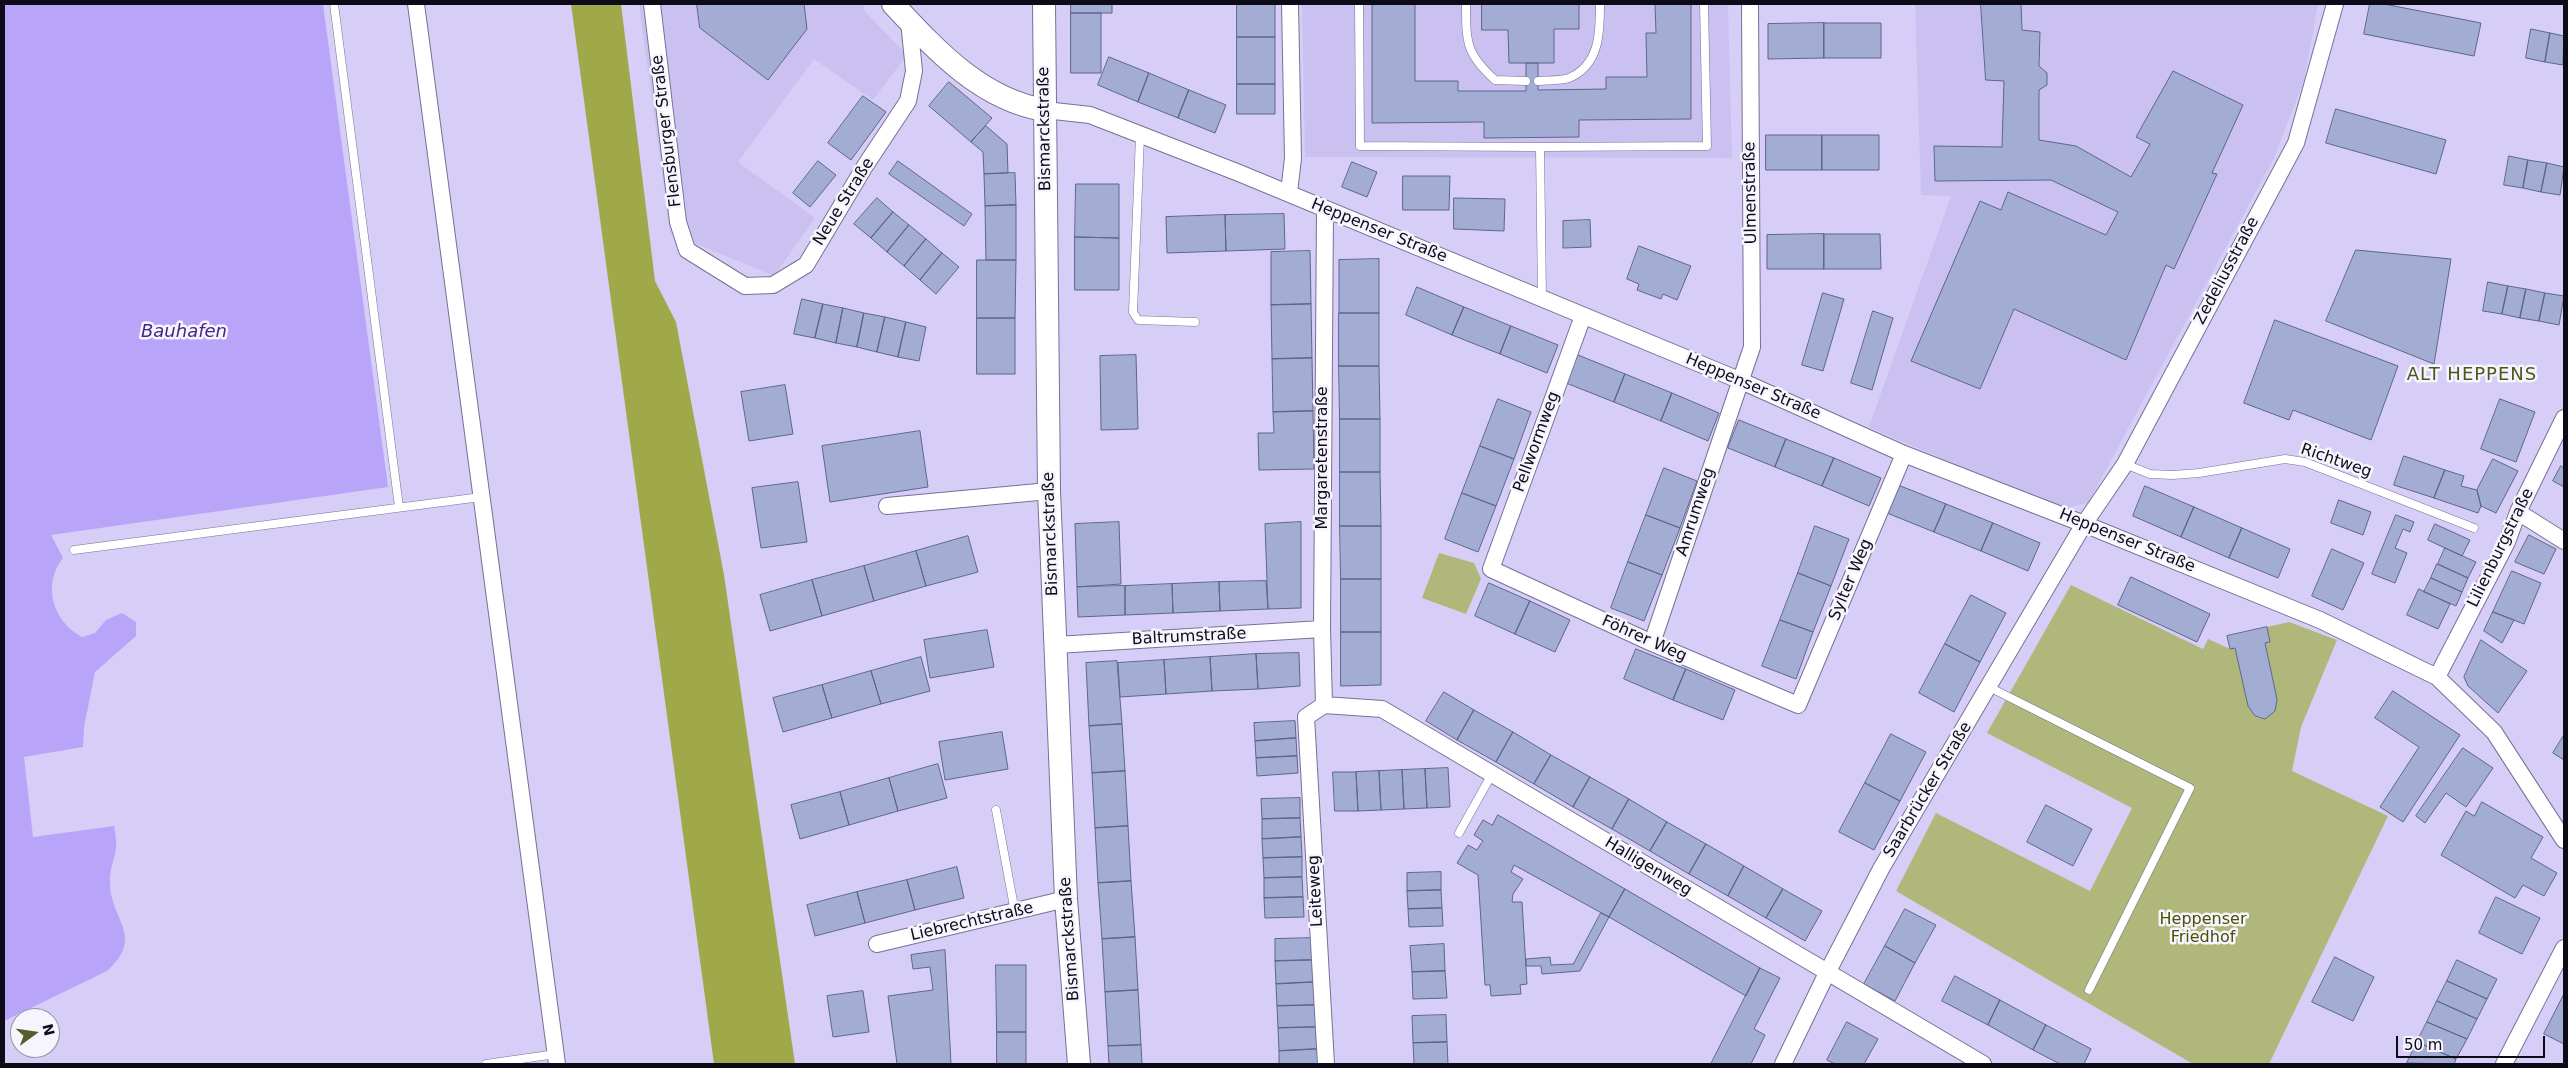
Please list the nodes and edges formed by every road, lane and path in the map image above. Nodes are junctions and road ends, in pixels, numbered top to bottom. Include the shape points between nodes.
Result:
1 (334, 4) edge
2 (416, 4) edge
3 (652, 4) edge
4 (893, 4) edge
5 (1044, 4) edge
6 (1290, 4) edge
7 (1359, 4) edge
8 (1466, 4) edge
9 (1600, 4) edge
10 (1704, 4) edge
11 (1750, 4) edge
12 (2335, 4) edge
13 (909, 21) junction
14 (1526, 81) dead end
15 (1538, 81) dead end
16 (1045, 110) junction
17 (1140, 136) junction
18 (1540, 146) junction
19 (1289, 193) junction
20 (1325, 210) junction
21 (693, 254) joint
22 (1542, 298) junction
23 (1583, 316) junction
24 (1195, 322) dead end
25 (1739, 380) junction
26 (2564, 418) edge
27 (1904, 454) junction
28 (2125, 464) junction
29 (1049, 491) junction
30 (481, 496) junction
31 (887, 506) dead end
32 (399, 507) junction
33 (2518, 512) junction
34 (2084, 524) junction
35 (2474, 528) dead end
36 (2564, 541) edge
37 (74, 550) dead end
38 (1491, 569) joint
39 (1322, 629) junction
40 (1652, 643) junction
41 (1056, 645) junction
42 (2437, 678) junction
43 (1989, 687) junction
44 (1324, 705) junction
45 (1798, 705) joint
46 (1492, 774) junction
47 (996, 810) dead end
48 (1459, 833) dead end
49 (2564, 840) edge
50 (1066, 899) junction
51 (1015, 912) junction
52 (877, 944) dead end
53 (2564, 948) edge
54 (1827, 973) junction
55 (2089, 990) dead end
56 (556, 1059) edge
57 (486, 1064) edge
58 (1079, 1064) edge
59 (1326, 1064) edge
60 (1784, 1064) edge
61 (1983, 1064) edge
62 (2504, 1064) edge

1 - 32 lane
2 - 30 street
3 - 21 street, Flensburger Straße via 678,222 687,250
4 - 13 main road, Heppenser Straße
5 - 16 main road, Bismarckstraße
6 - 19 street via 1294,158
7 - 18 lane via 1360,146
8 - 14 lane via 1466,36 1477,64 1496,80
9 - 15 lane via 1600,35 1590,63 1569,78
10 - 18 lane via 1707,146
11 - 25 street, Ulmenstraße via 1752,347
12 - 28 street, Zedeliusstraße via 2296,143
13 - 16 main road, Heppenser Straße via 931,46 972,79 1026,108
13 - 21 street, Neue Straße via 914,71 908,100 864,166 806,265 773,286 745,286
16 - 17 street, Heppenser Straße via 1090,115
16 - 29 main road, Bismarckstraße
17 - 19 street, Heppenser Straße
17 - 24 lane via 1133,312 1138,320
18 - 22 lane
19 - 20 street, Heppenser Straße
20 - 22 street, Heppenser Straße
20 - 39 street, Margaretenstraße
22 - 23 street, Heppenser Straße
23 - 25 street, Heppenser Straße
23 - 38 street, Pellwormweg
25 - 27 street, Heppenser Straße
25 - 40 street, Amrumweg
26 - 33 street, Lilienburgstraße
27 - 34 street, Heppenser Straße
27 - 45 street, Sylter Weg
28 - 34 street, Zedeliusstraße
28 - 35 lane, Richtweg via 2150,474 2173,475 2199,474 2271,460 2305,462
29 - 31 street
29 - 41 main road, Bismarckstraße
30 - 32 lane
30 - 56 street
32 - 37 lane
33 - 36 street
33 - 42 street, Lilienburgstraße via 2507,542
34 - 42 street, Heppenser Straße via 2320,620
34 - 43 street, Saarbrücker Straße
38 - 40 street, Föhrer Weg
39 - 41 street, Baltrumstraße
39 - 44 street, Margaretenstraße
40 - 45 street, Föhrer Weg
41 - 50 main road, Bismarckstraße
42 - 49 street, Heppenser Straße via 2494,732
43 - 54 street, Saarbrücker Straße via 1882,867
43 - 55 lane via 2190,788
44 - 46 street, Halligenweg via 1382,709
44 - 59 street, Leiteweg via 1306,717
46 - 48 lane
46 - 54 street, Halligenweg
47 - 51 lane
50 - 51 street, Liebrechtstraße
50 - 58 main road, Bismarckstraße
51 - 52 street, Liebrechtstraße
53 - 62 street
54 - 60 street, Saarbrücker Straße
54 - 61 street, Halligenweg
56 - 57 lane

